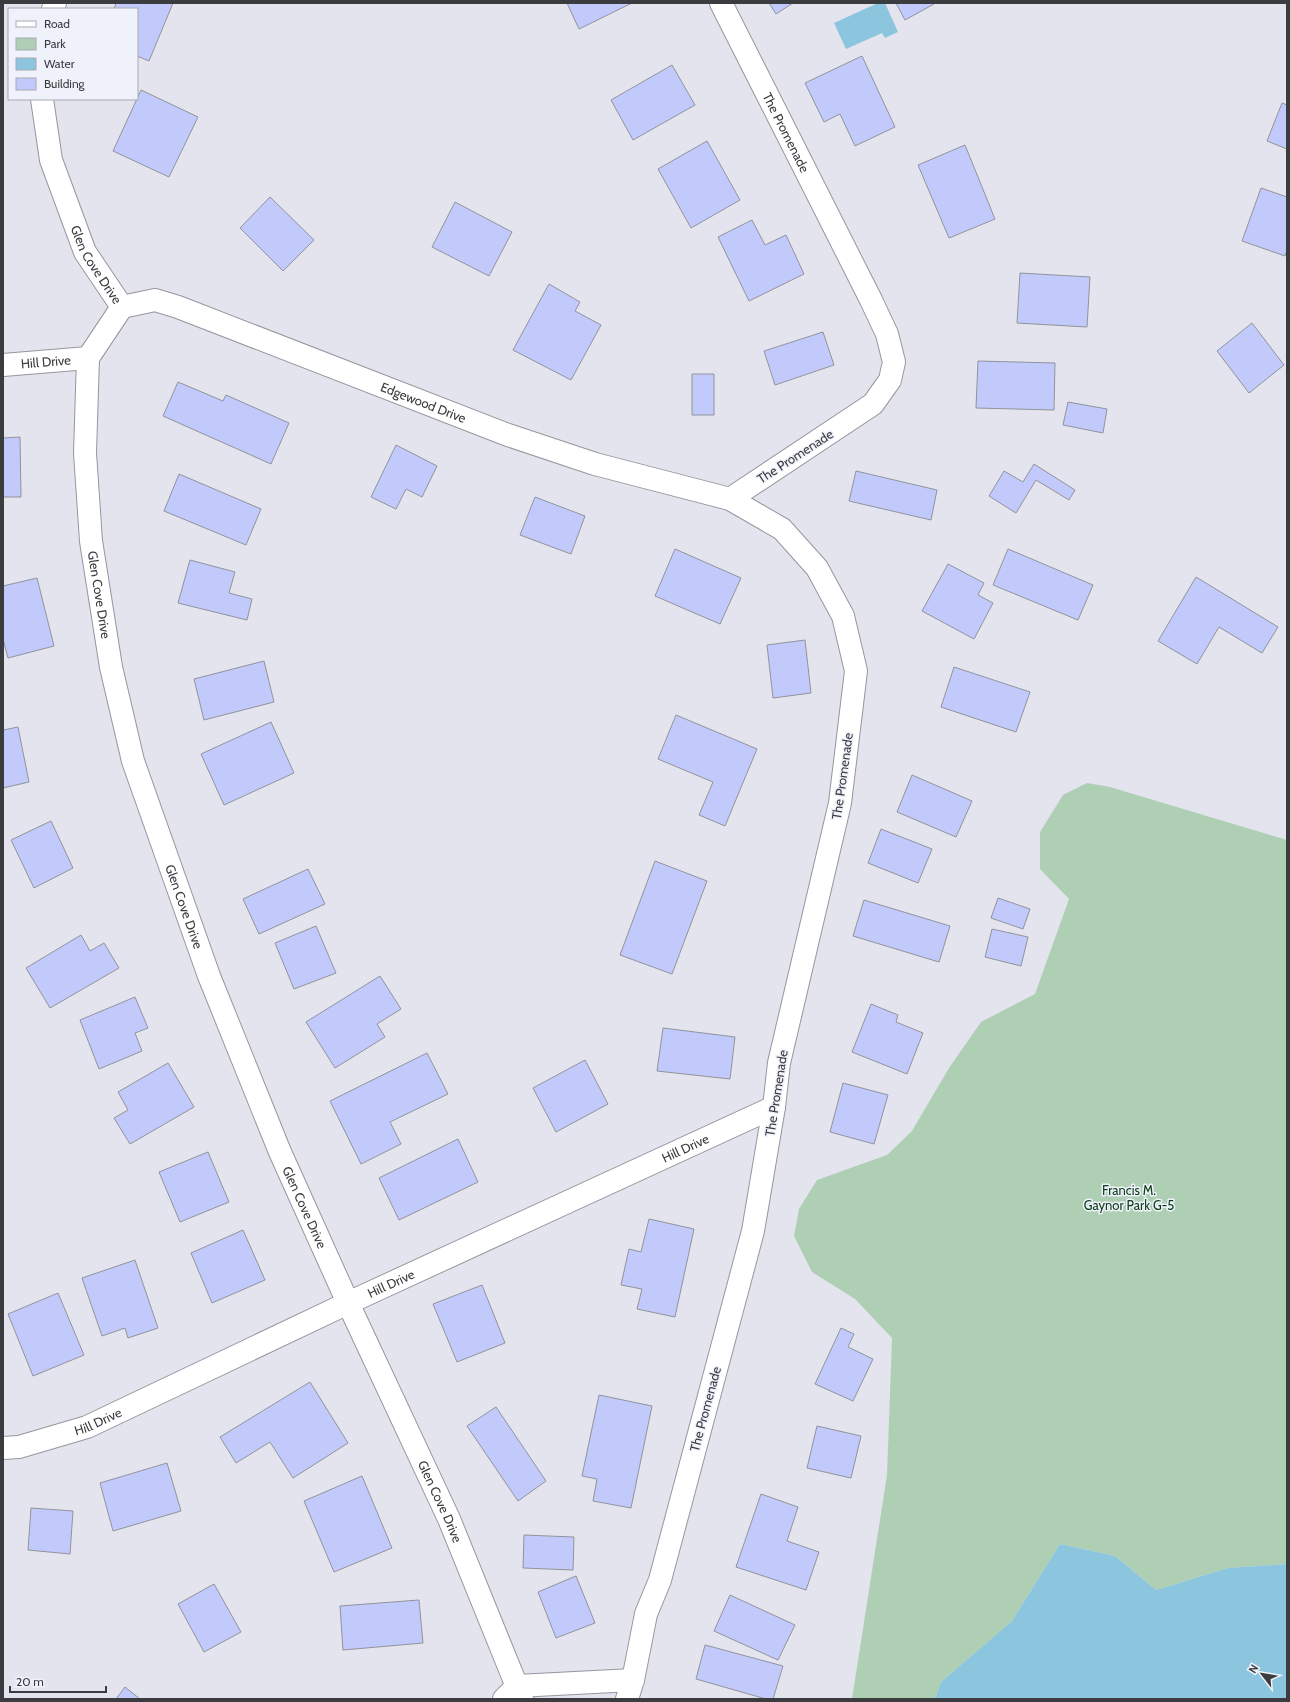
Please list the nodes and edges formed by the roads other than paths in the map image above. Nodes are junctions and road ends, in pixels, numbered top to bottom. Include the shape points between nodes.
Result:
1 (721, 3) edge
2 (42, 100) edge
3 (122, 307) junction
4 (88, 358) junction
5 (3, 366) edge
6 (730, 499) junction
7 (774, 1107) junction
8 (348, 1303) junction
9 (3, 1448) edge
10 (630, 1690) edge
11 (514, 1695) edge

1 - 6 street, The Promenade via 871,300 887,334 894,362 890,380 873,404
2 - 3 street, Glen Cove Drive via 51,160 85,252
3 - 4 street, Glen Cove Drive
3 - 6 street, Edgewood Drive via 155,300 178,307 508,435 595,464
4 - 5 street, Hill Drive
4 - 8 street, Glen Cove Drive via 85,453 91,541 111,667 133,761 209,976 280,1152
6 - 7 street, The Promenade via 782,529 817,568 843,616 856,671 840,803 779,1063
7 - 8 street, Hill Drive
7 - 10 street, The Promenade via 753,1231 660,1580 646,1614
8 - 9 street, Hill Drive via 87,1426 19,1447
8 - 11 street, Glen Cove Drive via 449,1519
10 - 11 street, Glen Cove Drive

